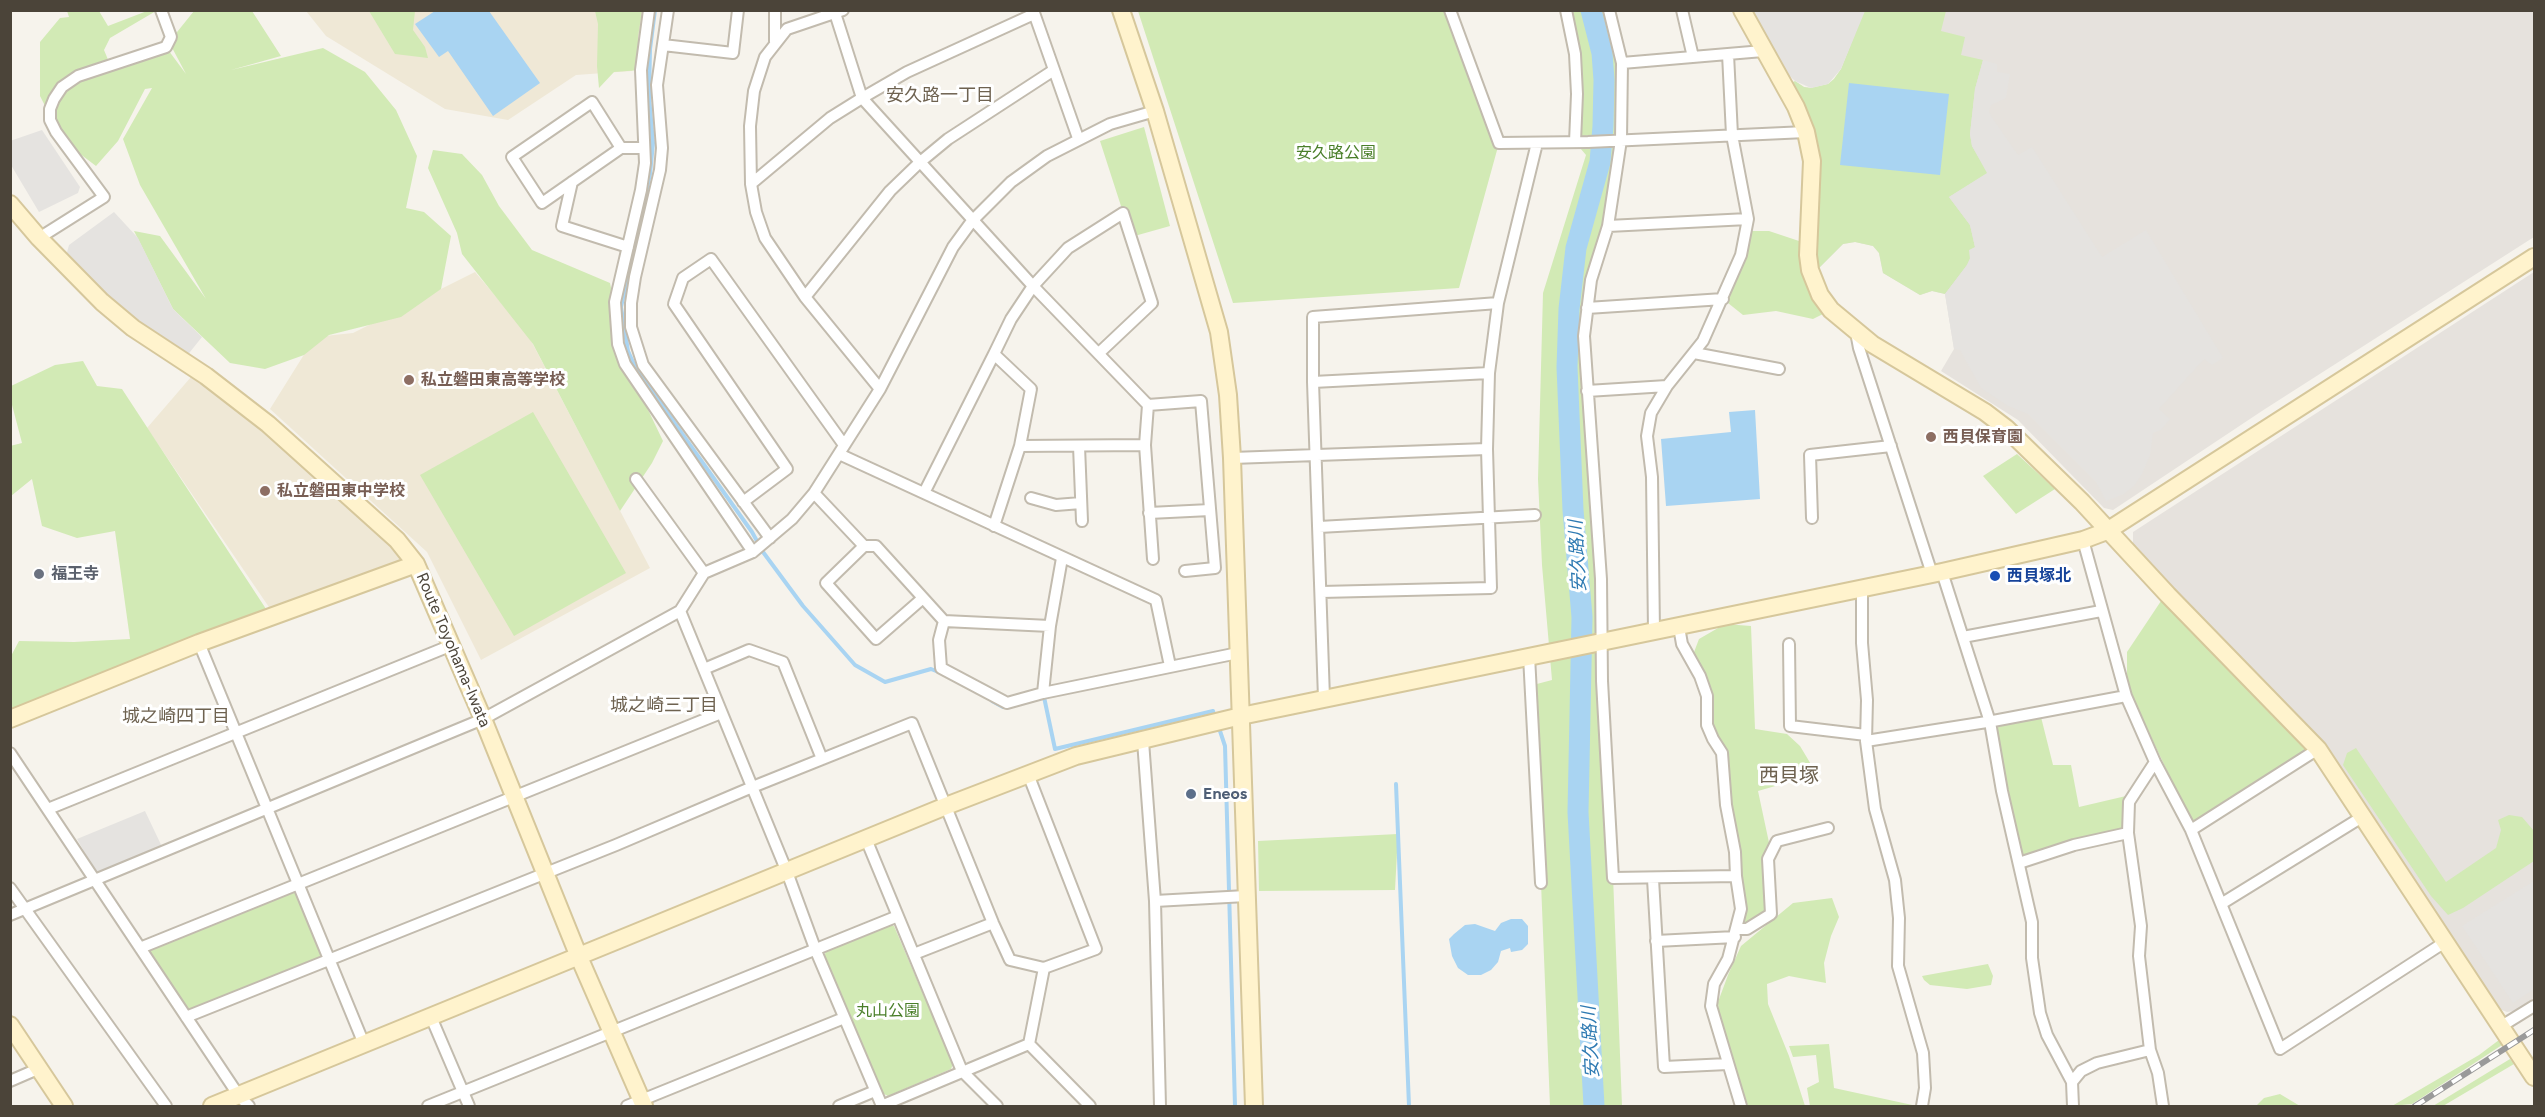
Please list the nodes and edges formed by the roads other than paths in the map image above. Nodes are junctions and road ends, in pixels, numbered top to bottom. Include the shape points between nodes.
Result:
1 (161, 10) edge
2 (649, 10) edge
3 (668, 10) edge
4 (738, 10) edge
5 (776, 10) edge
6 (1121, 10) edge
7 (1450, 10) edge
8 (1566, 10) edge
9 (1609, 10) edge
10 (1682, 10) edge
11 (1742, 10) edge
12 (839, 12) edge
13 (1033, 12) edge
14 (775, 42) junction
15 (663, 45) junction
16 (1763, 51) junction
17 (1728, 54) junction
18 (1693, 57) junction
19 (1622, 63) junction
20 (1054, 70) junction
21 (862, 98) junction
22 (1155, 111) junction
23 (1806, 132) junction
24 (1732, 135) junction
25 (1078, 138) junction
26 (1621, 140) junction
27 (1575, 141) junction
28 (1537, 143) junction
29 (621, 148) junction
30 (644, 148) junction
31 (920, 163) junction
32 (572, 182) junction
33 (750, 184) junction
34 (10, 204) edge
35 (1748, 219) junction
36 (972, 221) junction
37 (1608, 226) junction
38 (39, 238) junction
39 (628, 247) junction
40 (2535, 257) edge
41 (622, 273) junction
42 (635, 277) junction
43 (1033, 286) junction
44 (805, 297) junction
45 (1723, 299) junction
46 (1498, 303) junction
47 (1587, 308) junction
48 (1856, 332) junction
49 (1099, 353) junction
50 (1694, 353) junction
51 (994, 354) junction
52 (1779, 369) dead end
53 (1489, 373) junction
54 (1313, 382) junction
55 (1667, 386) junction
56 (880, 389) junction
57 (1587, 391) junction
58 (1148, 405) junction
59 (1144, 445) junction
60 (1020, 446) junction
61 (1079, 446) junction
62 (1891, 446) junction
63 (1487, 449) junction
64 (841, 450) junction
65 (1317, 456) junction
66 (1232, 458) junction
67 (636, 479) dead end
68 (814, 493) junction
69 (924, 493) junction
70 (1031, 498) dead end
71 (743, 502) junction
72 (1082, 503) junction
73 (1210, 510) junction
74 (1149, 513) junction
75 (1534, 515) dead end
76 (1490, 516) junction
77 (1812, 519) dead end
78 (1082, 521) dead end
79 (994, 526) junction
80 (1319, 527) junction
81 (2107, 531) junction
82 (770, 538) junction
83 (2083, 540) junction
84 (864, 546) junction
85 (753, 552) junction
86 (1062, 558) junction
87 (1153, 559) dead end
88 (416, 564) junction
89 (1185, 571) dead end
90 (704, 573) junction
91 (1937, 573) junction
92 (1862, 589) junction
93 (1321, 592) junction
94 (923, 598) junction
95 (680, 611) junction
96 (2101, 611) junction
97 (944, 621) junction
98 (1050, 626) junction
99 (1679, 627) junction
100 (1654, 631) junction
101 (1963, 637) junction
102 (1601, 641) junction
103 (199, 643) junction
104 (1789, 644) dead end
105 (452, 645) junction
106 (1238, 653) junction
107 (1529, 656) junction
108 (1170, 666) junction
109 (704, 669) junction
110 (1043, 693) junction
111 (2126, 696) junction
112 (1324, 698) junction
113 (720, 713) junction
114 (1241, 716) junction
115 (483, 718) junction
116 (10, 719) edge
117 (1990, 722) junction
118 (236, 734) junction
119 (1866, 738) junction
120 (1143, 741) junction
121 (2318, 749) junction
122 (10, 753) edge
123 (822, 759) junction
124 (2156, 762) junction
125 (1028, 774) junction
126 (750, 788) junction
127 (513, 797) junction
128 (946, 806) junction
129 (266, 808) junction
130 (48, 809) junction
131 (2362, 817) junction
132 (1828, 828) dead end
133 (2191, 830) junction
134 (2128, 833) junction
135 (866, 839) junction
136 (2019, 863) junction
137 (546, 872) junction
138 (787, 872) junction
139 (1736, 876) junction
140 (1653, 879) junction
141 (95, 880) junction
142 (1541, 883) dead end
143 (298, 885) junction
144 (10, 888) edge
145 (1246, 896) junction
146 (1155, 901) junction
147 (2221, 904) junction
148 (24, 909) junction
149 (10, 915) edge
150 (898, 916) junction
151 (993, 923) junction
152 (1736, 933) junction
153 (1656, 941) junction
154 (2445, 942) junction
155 (140, 948) junction
156 (816, 951) junction
157 (914, 954) junction
158 (579, 957) junction
159 (329, 960) junction
160 (1044, 968) junction
161 (2535, 1006) edge
162 (186, 1017) junction
163 (430, 1017) junction
164 (844, 1018) junction
165 (10, 1025) edge
166 (2500, 1027) junction
167 (611, 1032) junction
168 (364, 1044) junction
169 (1029, 1044) junction
170 (2150, 1050) junction
171 (1728, 1064) junction
172 (40, 1068) junction
173 (962, 1071) junction
174 (2535, 1077) edge
175 (10, 1081) edge
176 (2072, 1082) junction
177 (463, 1092) junction
178 (875, 1092) junction
179 (244, 1101) edge
180 (638, 1105) edge
181 (882, 1106) edge
182 (64, 1107) edge
183 (166, 1107) edge
184 (212, 1107) edge
185 (428, 1107) edge
186 (469, 1107) edge
187 (839, 1107) edge
188 (997, 1107) edge
189 (1090, 1107) edge
190 (1160, 1107) edge
191 (1254, 1107) edge
192 (1741, 1107) edge
193 (1923, 1107) edge
194 (2073, 1107) edge
195 (2163, 1107) edge

1 - 38 street via 171,37 166,47 78,76 62,87 54,99 50,109 56,132 104,197
2 - 30 street via 642,58
3 - 15 street
4 - 15 street via 733,53
5 - 14 street
6 - 22 street
7 - 28 street via 1499,143
8 - 27 street via 1575,54
9 - 19 street
10 - 18 street
11 - 16 street
12 - 14 street via 787,29
12 - 21 street
13 - 20 street
13 - 21 street via 907,72
14 - 33 street via 765,57 754,92
15 - 42 street via 657,85 660,170
16 - 17 street
16 - 23 street
17 - 18 street
17 - 24 street
18 - 19 street
19 - 26 street
20 - 25 street
20 - 31 street via 948,139
21 - 31 street
21 - 33 street via 830,118
22 - 25 street
22 - 66 street via 1219,332
23 - 24 street
23 - 48 street via 1812,161 1808,255 1812,275 1831,310
24 - 26 street
24 - 35 street
25 - 36 street via 1011,182
26 - 27 street
26 - 37 street
27 - 28 street
28 - 46 street
29 - 30 street
29 - 32 street
29 - 32 street via 592,102 512,157 542,203
30 - 39 street via 641,190
31 - 36 street
31 - 44 street via 890,191
32 - 39 street via 562,226
33 - 44 street via 765,238
34 - 38 street, Route Toyohama-Iwata
35 - 37 street
35 - 45 street via 1741,255
36 - 43 street
36 - 56 street via 953,246
37 - 47 street via 1591,280
38 - 88 street, Route Toyohama-Iwata via 132,328 222,387 268,424 397,540
39 - 41 street
40 - 81 street
41 - 42 street
41 - 85 street via 615,323 625,364
42 - 71 street via 631,327 643,365
43 - 49 street
43 - 49 street via 1068,248 1123,213 1152,303
43 - 51 street
44 - 56 street
45 - 47 street
45 - 50 street
46 - 53 street
46 - 54 street via 1313,317
47 - 57 street
48 - 62 street
48 - 81 street via 1985,411 2082,502
49 - 58 street
50 - 52 street
50 - 55 street
51 - 60 street via 1031,389
51 - 69 street
53 - 54 street
53 - 63 street
54 - 65 street
55 - 57 street
55 - 100 street via 1651,413 1647,436 1652,477
56 - 64 street
57 - 102 street via 1601,579
58 - 59 street
58 - 73 street via 1200,401
59 - 61 street
59 - 74 street
60 - 61 street
60 - 79 street
61 - 72 street
62 - 77 street via 1810,455
62 - 91 street
63 - 65 street
63 - 76 street
64 - 68 street
64 - 69 street
64 - 71 street via 711,259 683,278 674,304 787,469
65 - 66 street
65 - 80 street
66 - 106 street
67 - 90 street
68 - 82 street
68 - 84 street
69 - 79 street
70 - 72 street via 1056,505
71 - 82 street
72 - 78 street
73 - 74 street
73 - 89 street via 1215,568
74 - 87 street
75 - 76 street
76 - 80 street
76 - 93 street via 1491,588
79 - 86 street
80 - 93 street
81 - 83 street
81 - 121 street
82 - 85 street
83 - 91 street
83 - 96 street
84 - 94 street via 876,546
84 - 94 street via 826,583 876,639
85 - 90 street
86 - 98 street
86 - 108 street via 1156,600
88 - 103 street
88 - 105 street, Route Toyohama-Iwata
90 - 95 street
91 - 92 street
91 - 101 street
92 - 99 street
92 - 119 street
93 - 112 street
94 - 97 street
95 - 109 street
95 - 115 street
96 - 101 street
96 - 111 street
97 - 98 street
97 - 110 street via 939,640 941,668 1008,703
98 - 110 street
99 - 100 street
99 - 139 street via 1682,644 1707,696 1707,725 1722,753
100 - 102 street
101 - 117 street
102 - 107 street
102 - 140 street via 1613,878
103 - 116 street
103 - 118 street
104 - 119 street via 1790,726
105 - 115 street, Route Toyohama-Iwata
105 - 118 street
106 - 108 street
106 - 114 street
107 - 112 street
107 - 142 street
108 - 110 street
109 - 113 street
109 - 123 street via 749,650 783,662
111 - 117 street
111 - 124 street
112 - 114 street
113 - 126 street
113 - 127 street
114 - 120 street
114 - 145 street
115 - 127 street, Route Toyohama-Iwata
115 - 129 street
117 - 119 street
117 - 136 street
118 - 129 street
118 - 130 street
119 - 193 street via 1875,809 1895,880 1898,966 1923,1053
120 - 125 street via 1077,756
120 - 146 street
121 - 131 street
121 - 133 street
122 - 130 street
123 - 126 street
123 - 128 street via 912,723
124 - 133 street
124 - 134 street via 2129,802
125 - 128 street
125 - 160 street via 1096,949
126 - 137 street
126 - 138 street
127 - 137 street, Route Toyohama-Iwata
127 - 143 street
128 - 135 street
128 - 151 street
129 - 141 street
129 - 143 street
130 - 141 street
131 - 147 street
131 - 154 street
132 - 152 street via 1777,841 1768,858 1771,914
133 - 147 street
134 - 136 street via 2074,844
134 - 170 street via 2141,926 2139,956
135 - 138 street
135 - 150 street
136 - 176 street via 2032,922 2032,958 2040,1013
137 - 158 street, Route Toyohama-Iwata
137 - 159 street
138 - 156 street
138 - 158 street
139 - 140 street
139 - 152 street via 1741,909
140 - 153 street
141 - 148 street
141 - 155 street
143 - 155 street
143 - 159 street
144 - 148 street
145 - 146 street
145 - 191 street
146 - 190 street
147 - 154 street via 2280,1050
148 - 149 street
148 - 183 street
150 - 156 street
150 - 157 street
151 - 157 street
151 - 160 street via 1010,960
152 - 153 street
152 - 171 street via 1714,984 1711,1006
153 - 171 street via 1664,1066
154 - 166 street
155 - 162 street
156 - 164 street
156 - 167 street
157 - 173 street
158 - 163 street
158 - 167 street, Route Toyohama-Iwata
159 - 162 street
159 - 168 street
160 - 169 street
161 - 166 street
162 - 179 street
163 - 168 street
163 - 177 street
164 - 178 street
164 - 180 street
165 - 172 street
166 - 174 street
167 - 177 street
167 - 180 street, Route Toyohama-Iwata
168 - 179 street
169 - 173 street
169 - 189 street
170 - 176 street via 2097,1063 2081,1071
170 - 195 street
171 - 192 street
172 - 175 street
172 - 182 street
173 - 181 street
173 - 188 street
176 - 194 street
177 - 185 street
177 - 186 street
178 - 181 street
178 - 187 street
179 - 184 street

